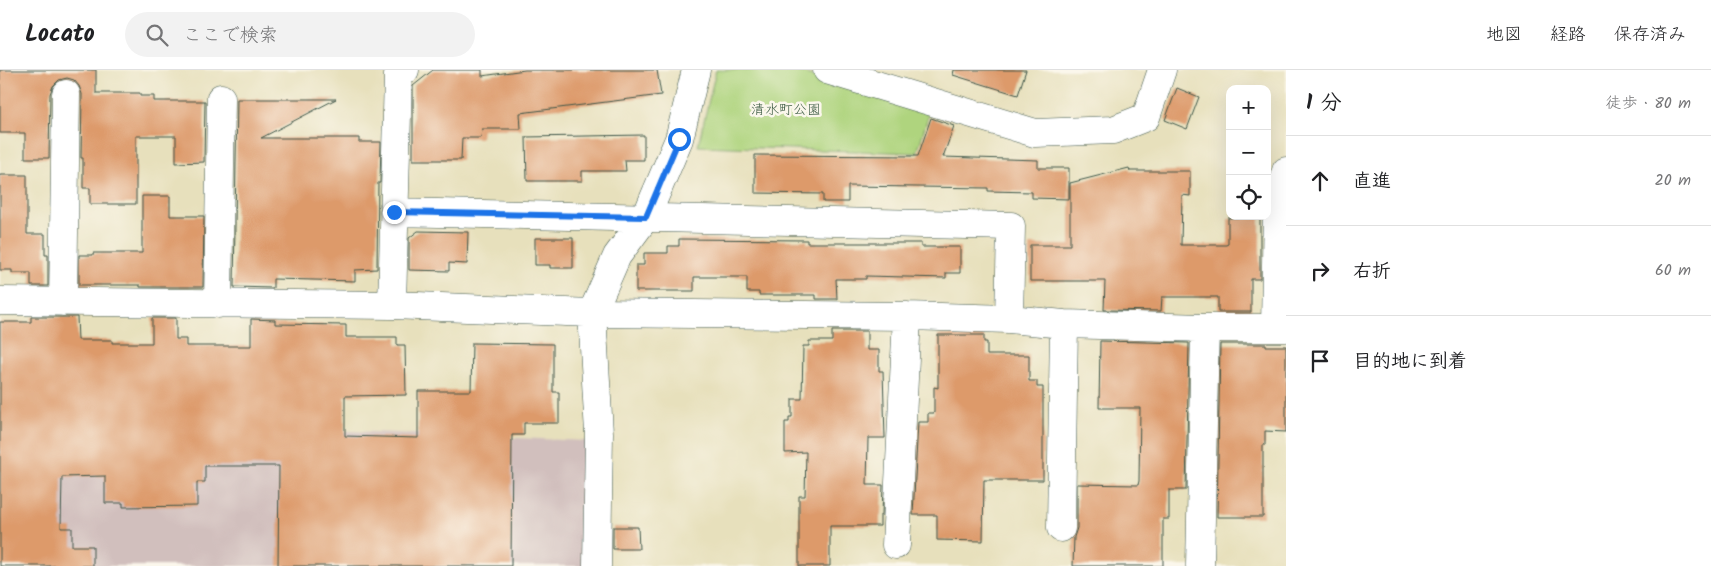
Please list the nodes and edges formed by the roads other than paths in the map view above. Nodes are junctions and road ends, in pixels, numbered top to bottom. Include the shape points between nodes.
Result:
1 (405, 70) edge
2 (696, 70) edge
3 (827, 70) edge
4 (1162, 70) edge
5 (66, 94) dead end
6 (221, 98) dead end
7 (1286, 171) edge
8 (394, 212) junction
9 (646, 217) junction
10 (0, 301) edge
11 (63, 302) junction
12 (218, 304) junction
13 (392, 305) junction
14 (592, 313) junction
15 (907, 316) junction
16 (1010, 319) junction
17 (1064, 324) junction
18 (1205, 328) junction
19 (1280, 328) edge
20 (1061, 528) dead end
21 (896, 544) dead end
22 (597, 566) edge
23 (1200, 566) edge

1 - 8 street via 398,75
2 - 9 street via 679,139
3 - 4 street via 1035,133 1113,130 1146,118
5 - 11 street
6 - 12 street
7 - 19 street via 1277,202
8 - 9 street
8 - 13 street
9 - 14 street via 618,256
9 - 16 street via 1011,226
10 - 11 street
11 - 12 street
12 - 13 street
13 - 14 street
14 - 15 street
14 - 22 street via 599,432
15 - 16 street
15 - 21 street
16 - 17 street
17 - 18 street
17 - 20 street
18 - 19 street
18 - 23 street

